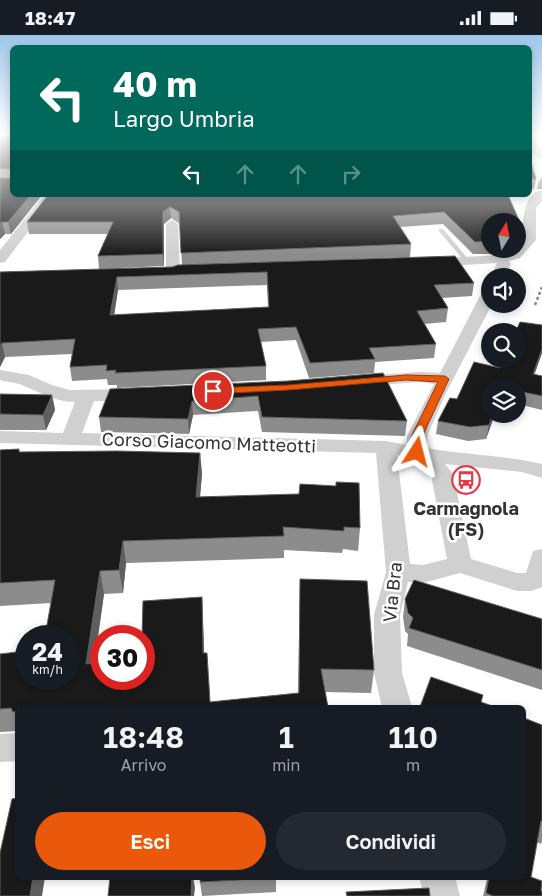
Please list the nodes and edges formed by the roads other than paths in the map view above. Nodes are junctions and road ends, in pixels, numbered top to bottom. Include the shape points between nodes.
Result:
1 (542, 193) edge
2 (48, 197) edge
3 (172, 225) dead end
4 (441, 230) dead end
5 (0, 259) edge
6 (501, 259) junction
7 (466, 261) junction
8 (418, 263) edge
9 (502, 268) edge
10 (154, 274) edge
11 (481, 309) edge
12 (0, 375) edge
13 (445, 379) junction
14 (337, 383) edge
15 (149, 394) edge
16 (87, 396) junction
17 (0, 437) edge
18 (70, 439) junction
19 (386, 447) junction
20 (417, 452) junction
21 (542, 471) edge
22 (542, 557) edge
23 (460, 564) junction
24 (398, 572) junction
25 (396, 705) edge
26 (15, 747) edge
27 (0, 748) edge
28 (438, 880) edge
29 (442, 896) edge

1 - 6 street via 530,209 529,240 515,255
2 - 5 street
3 - 10 street via 178,273
4 - 7 lane
6 - 7 street
6 - 9 street via 504,263
7 - 8 street
11 - 13 street
12 - 16 street via 23,379 69,395
13 - 14 street via 420,377
13 - 20 street via 417,435
15 - 16 street
16 - 18 street
17 - 18 street, Corso Giacomo Matteotti
18 - 19 street, Corso Giacomo Matteotti
19 - 20 street, Corso Giacomo Matteotti
19 - 24 street, Via Bra
20 - 21 street, Corso Giacomo Matteotti
20 - 23 street via 442,474
22 - 23 street via 538,577 531,582 517,582
23 - 24 street via 423,574
24 - 25 street, Via Bra via 387,615 388,673
26 - 27 street
28 - 29 street

